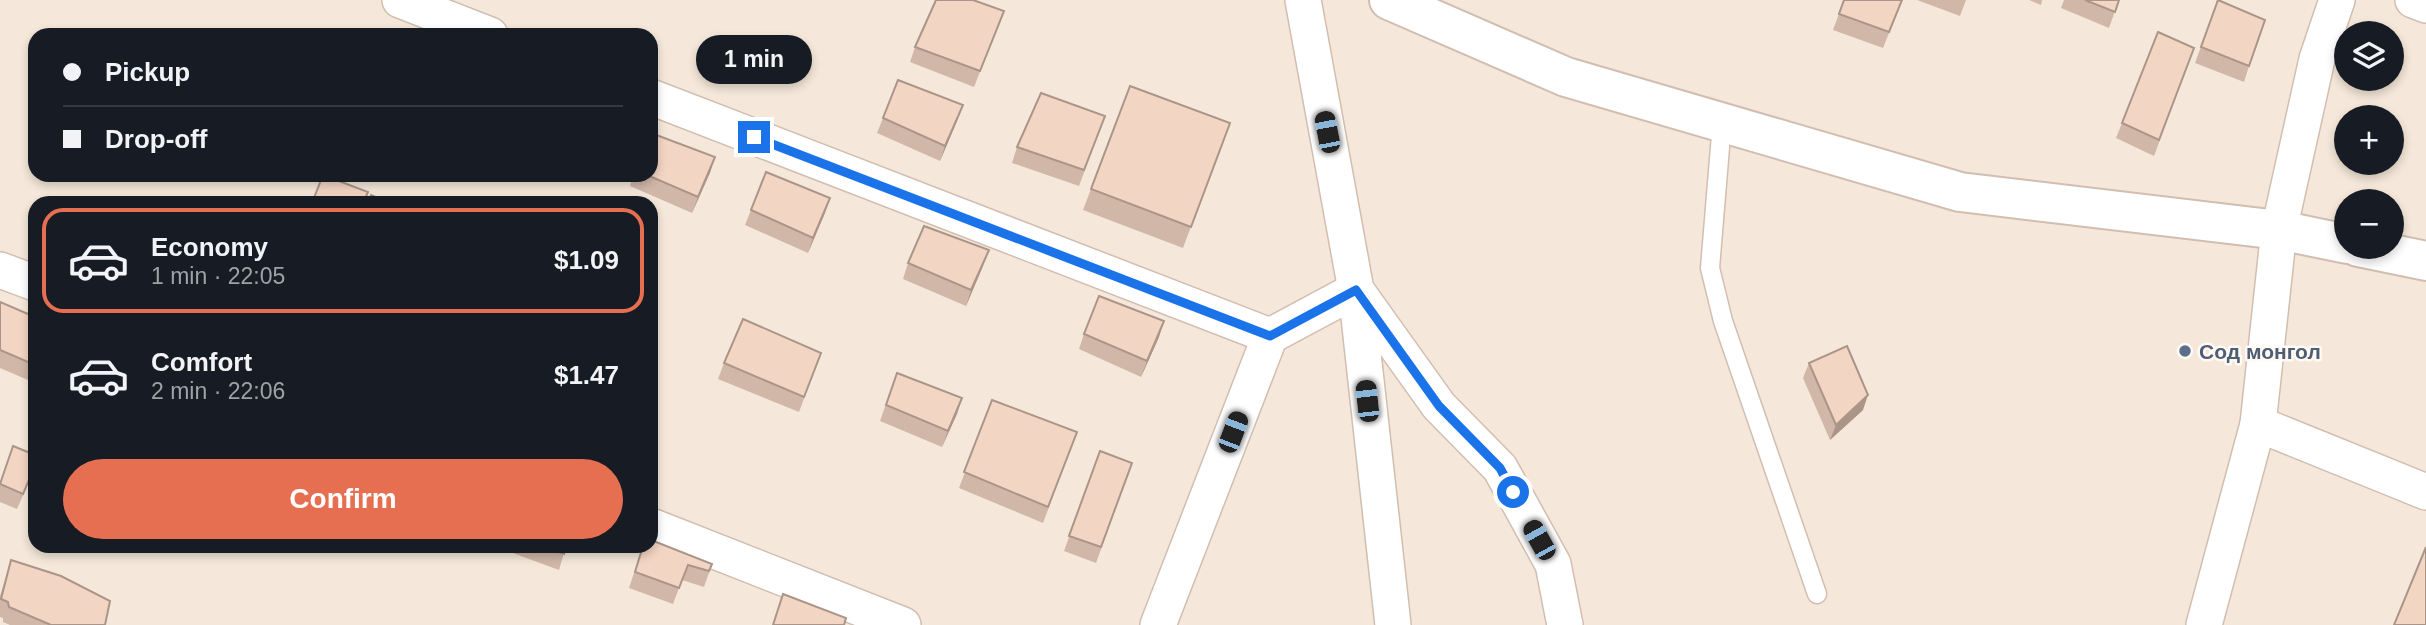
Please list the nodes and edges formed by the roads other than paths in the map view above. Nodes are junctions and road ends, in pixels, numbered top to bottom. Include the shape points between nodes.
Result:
1 (400, 0) edge
2 (1303, 0) edge
3 (1389, 0) edge
4 (2337, 0) edge
5 (2413, 0) edge
6 (2426, 5) edge
7 (473, 28) edge
8 (658, 100) edge
9 (1722, 122) junction
10 (2279, 230) junction
11 (2334, 241) edge
12 (2404, 256) edge
13 (2426, 261) edge
14 (0, 270) edge
15 (28, 281) edge
16 (1356, 290) junction
17 (1270, 336) junction
18 (2258, 424) junction
19 (2426, 492) edge
20 (658, 529) edge
21 (1817, 594) dead end
22 (903, 625) edge
23 (1158, 625) edge
24 (1393, 625) edge
25 (1564, 625) edge
26 (2204, 625) edge

1 - 7 street
2 - 16 street
3 - 9 street via 1566,77
4 - 10 street via 2316,59
5 - 6 street
8 - 17 street
9 - 10 street via 1960,192
9 - 21 lane via 1710,268 1723,321
10 - 11 street
10 - 18 street
12 - 13 street
14 - 15 street
16 - 17 street
16 - 24 street
16 - 25 street via 1439,406 1500,468 1553,564
17 - 23 street
18 - 19 street
18 - 26 street
20 - 22 street

